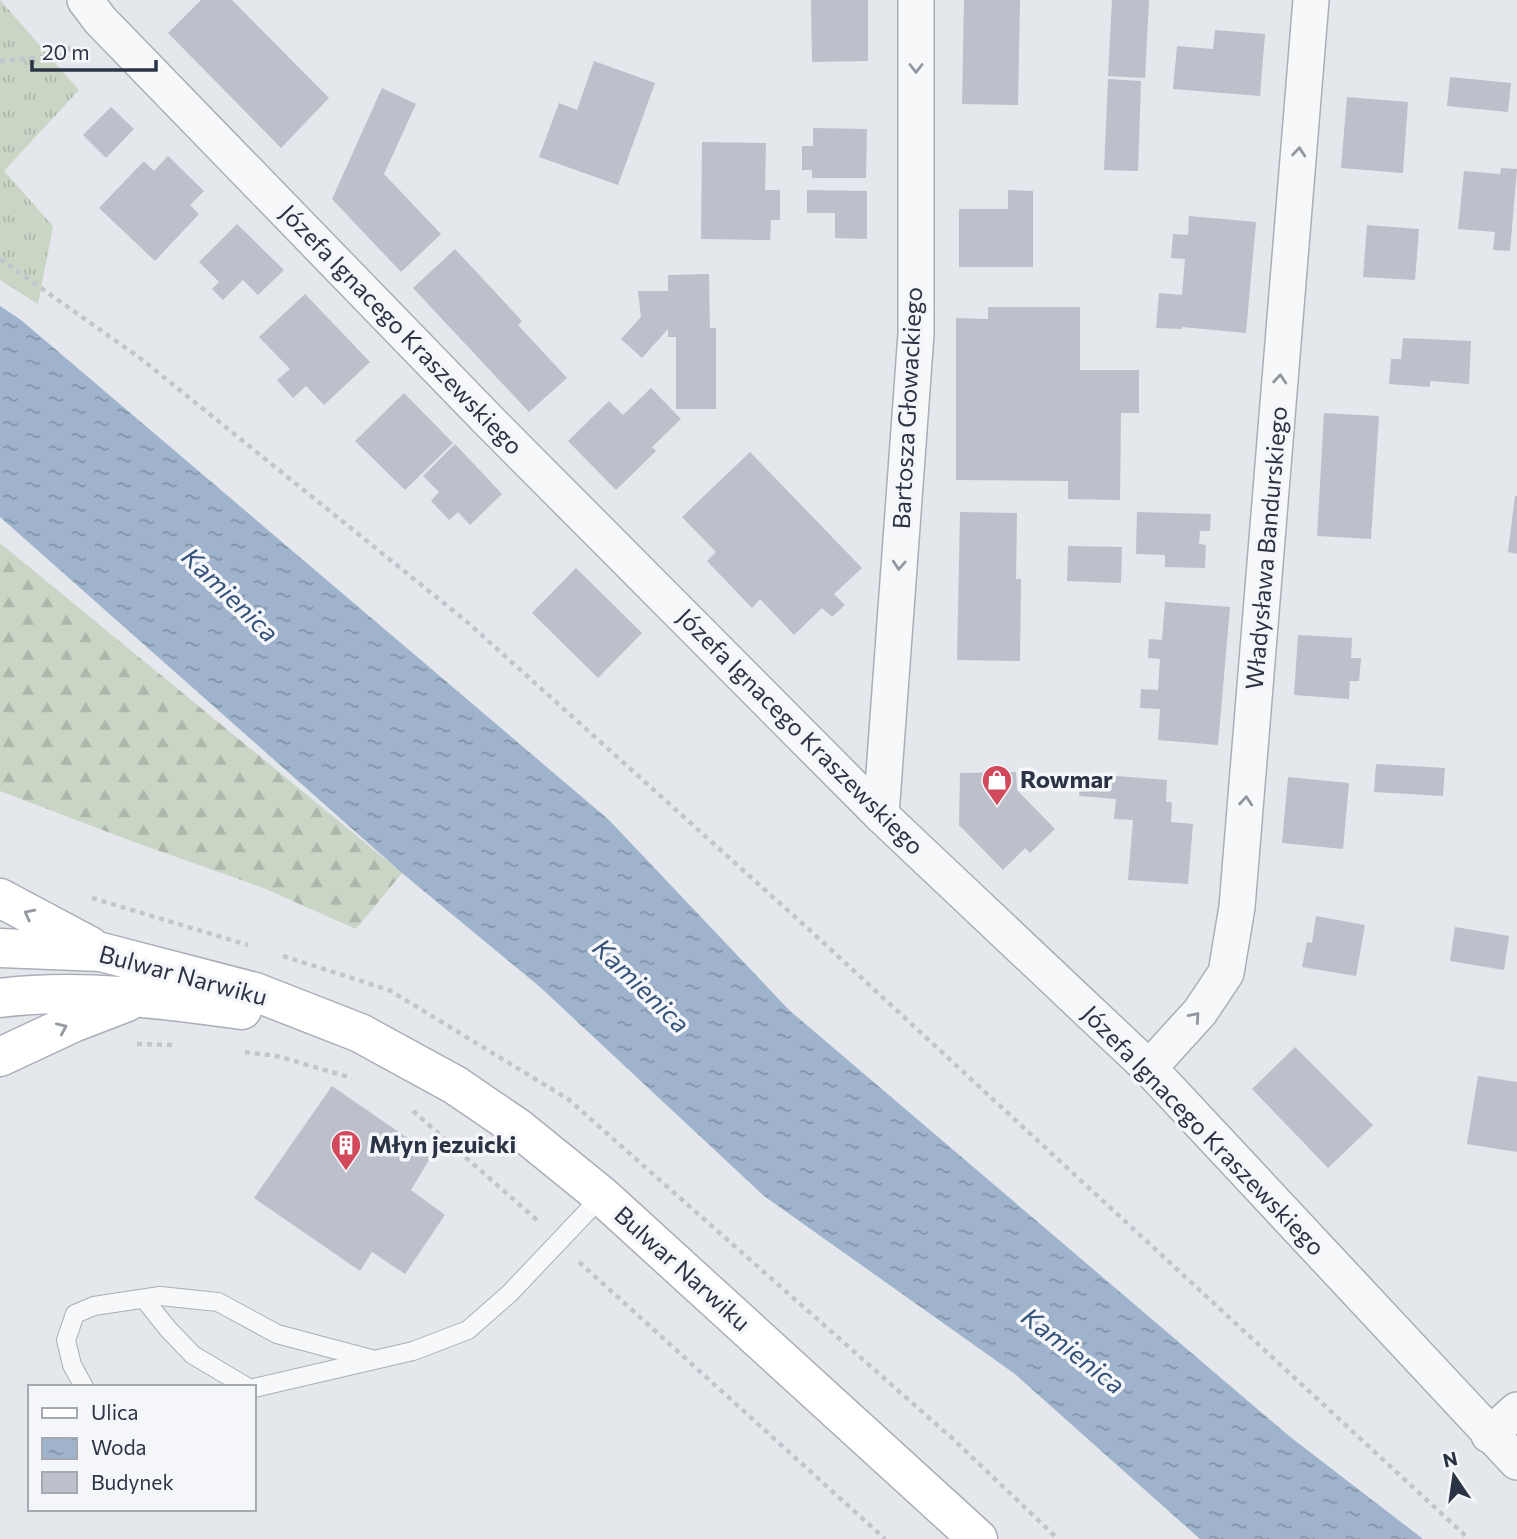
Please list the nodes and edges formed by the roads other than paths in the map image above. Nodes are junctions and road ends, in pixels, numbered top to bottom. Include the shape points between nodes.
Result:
1 (916, 0) edge
2 (1311, 0) edge
3 (92, 10) edge
4 (881, 815) junction
5 (0, 898) edge
6 (0, 948) edge
7 (101, 952) junction
8 (142, 996) junction
9 (0, 998) edge
10 (360, 1033) junction
11 (0, 1057) edge
12 (1149, 1068) junction
13 (602, 1196) junction
14 (144, 1299) junction
15 (374, 1360) junction
16 (83, 1385) edge
17 (244, 1385) edge
18 (256, 1388) edge
19 (1517, 1410) edge
20 (1489, 1435) junction
21 (1517, 1462) edge
22 (978, 1539) edge

1 -> 4 street, Bartosza Głowackiego via 916,334
12 -> 2 street, Władysława Bandurskiego via 1200,1012 1226,973 1237,907
3 - 4 street, Józefa Ignacego Kraszewskiego via 500,433
4 - 12 street, Józefa Ignacego Kraszewskiego
7 -> 5 main road
6 - 7 main road, Bulwar Narwiku
7 - 10 main road, Bulwar Narwiku via 255,992
8 - 9 main road, Bulwar Narwiku
8 - 10 main road, Bulwar Narwiku via 255,1011
11 -> 8 main road
10 - 13 main road, Bulwar Narwiku via 455,1085 518,1128
12 - 20 street, Józefa Ignacego Kraszewskiego
13 - 15 lane via 510,1293 468,1330
13 - 22 main road, Bulwar Narwiku
14 - 15 lane via 160,1296 218,1302 277,1334
14 - 16 lane via 94,1306 75,1314 66,1340
14 - 17 lane via 193,1356
15 - 18 lane
19 - 20 street
20 - 21 street, Józefa Ignacego Kraszewskiego

